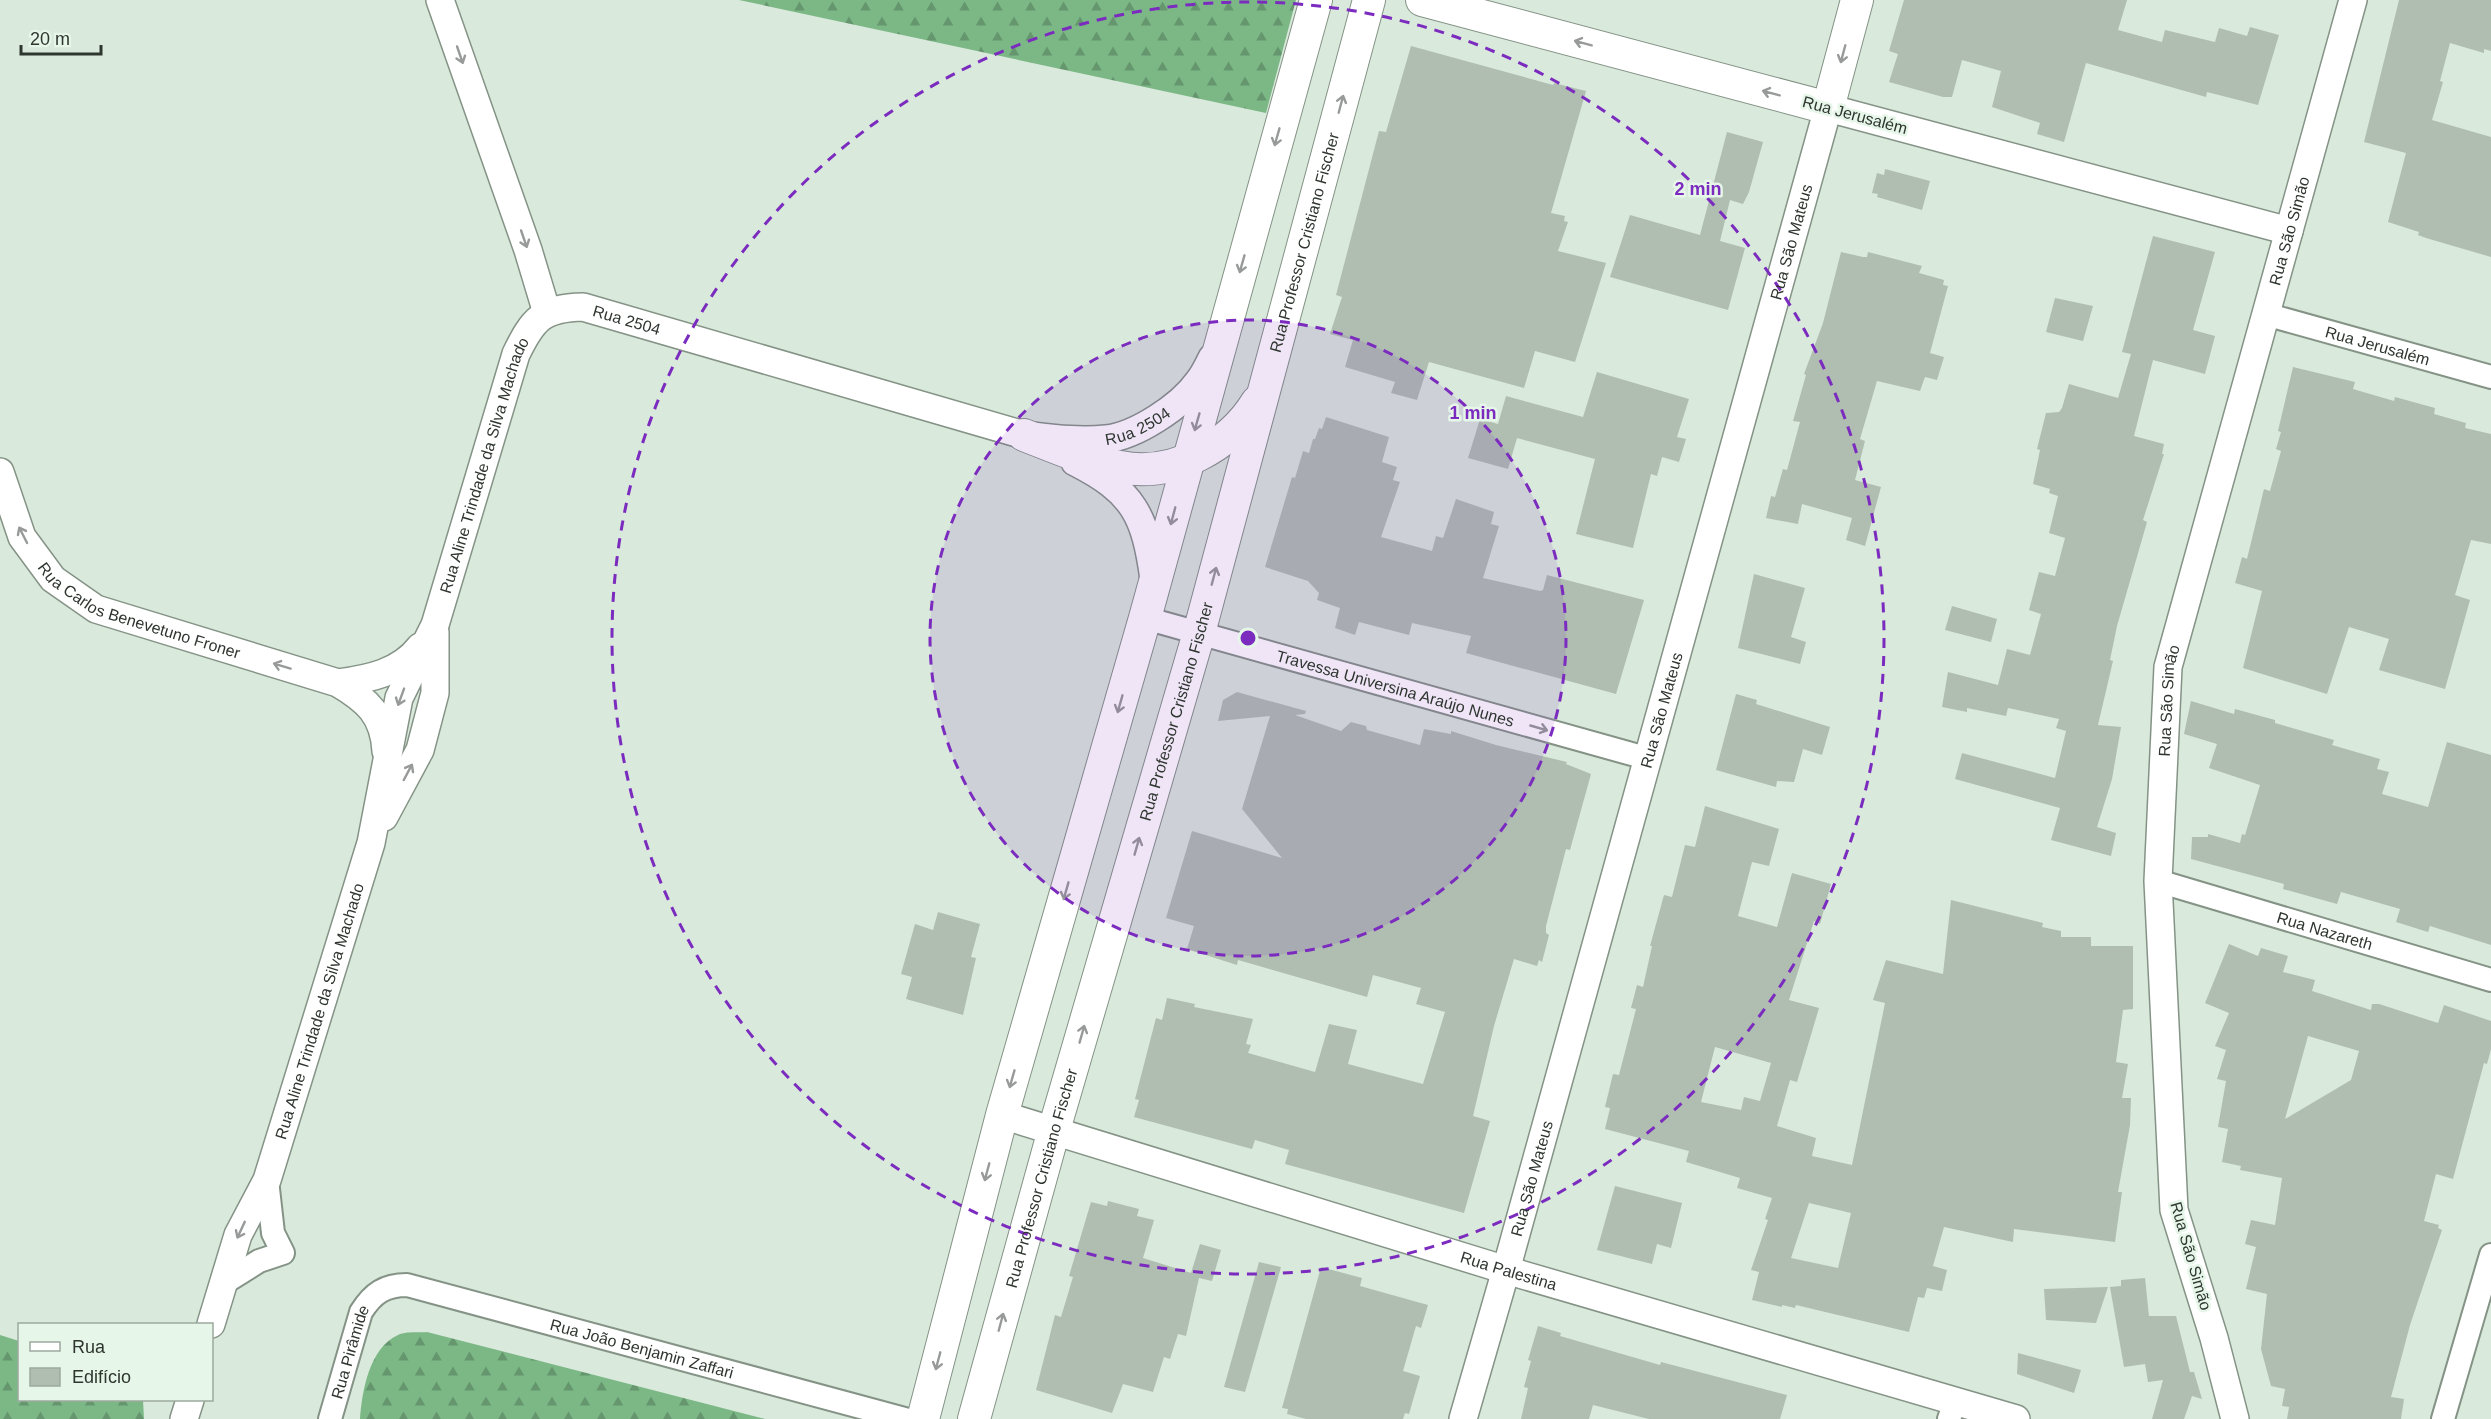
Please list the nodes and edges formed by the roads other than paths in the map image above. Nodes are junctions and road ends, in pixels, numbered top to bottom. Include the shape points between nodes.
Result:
1 (440, 0) edge
2 (1316, 0) edge
3 (1369, 0) edge
4 (1422, 0) edge
5 (1857, 0) edge
6 (2353, 0) edge
7 (1828, 108) junction
8 (2289, 231) junction
9 (547, 313) junction
10 (2265, 314) junction
11 (1219, 346) junction
12 (2491, 377) edge
13 (1266, 387) junction
14 (1024, 435) junction
15 (1187, 459) junction
16 (0, 472) edge
17 (1155, 581) junction
18 (1145, 618) junction
19 (435, 625) junction
20 (1199, 633) junction
21 (338, 682) junction
22 (1646, 758) junction
23 (387, 762) junction
24 (371, 843) junction
25 (2158, 881) junction
26 (2491, 980) edge
27 (1002, 1115) junction
28 (1054, 1130) junction
29 (267, 1180) junction
30 (2491, 1255) edge
31 (1506, 1270) junction
32 (224, 1283) junction
33 (380, 1290) joint
34 (212, 1323) edge
35 (190, 1401) edge
36 (1952, 1410) edge
37 (184, 1419) edge
38 (330, 1419) edge
39 (905, 1419) edge
40 (923, 1419) edge
41 (974, 1419) edge
42 (1463, 1419) edge
43 (2016, 1419) edge
44 (2235, 1419) edge
45 (2443, 1419) edge

1 -> 9 street
2 -> 11 main road
13 -> 3 main road, Rua Professor Cristiano Fischer
7 -> 4 main road, Rua Jerusalém
5 -> 7 main road, Rua São Mateus
6 - 8 street, Rua São Simão
7 - 8 street, Rua Jerusalém
7 - 22 street, Rua São Mateus
8 - 10 street, Rua São Simão
9 - 14 street, Rua 2504 via 583,307
9 - 19 street, Rua Aline Trindade da Silva Machado via 529,327 516,354
10 - 12 street, Rua Jerusalém
10 - 25 street, Rua São Simão via 2168,667
11 - 14 street, Rua 2504 via 1198,383 1170,409 1135,431 1108,439 1071,441
11 -> 15 main road
13 - 15 main road via 1244,422 1219,444
20 -> 13 main road, Rua Professor Cristiano Fischer
14 - 15 main road via 1079,457 1122,468 1150,468
14 - 17 street, Rua 2504 via 1118,488 1134,506 1148,535
15 -> 17 main road
21 -> 16 street, Rua Carlos Benevetuno Froner via 96,609 53,579 22,537
17 - 18 main road
18 - 20 street, Travessa Universina Araújo Nunes
18 -> 27 main road
19 - 21 street, Rua Carlos Benevetuno Froner via 417,651 394,669 369,679
19 -> 23 street, Rua Aline Trindade da Silva Machado via 399,698
24 -> 19 street, Rua Aline Trindade da Silva Machado via 420,750 435,693
20 -> 22 street, Travessa Universina Araújo Nunes
28 -> 20 main road, Rua Professor Cristiano Fischer
21 - 23 street, Rua Carlos Benevetuno Froner via 364,698 376,714 385,738
22 - 31 street, Rua São Mateus
23 - 24 street, Rua Aline Trindade da Silva Machado
24 - 29 street, Rua Aline Trindade da Silva Machado
25 - 26 street, Rua Nazareth
25 - 44 street, Rua São Simão via 2174,1210
27 - 28 street, Rua Palestina
27 -> 40 main road
28 - 31 street, Rua Palestina
41 -> 28 main road, Rua Professor Cristiano Fischer
29 -> 32 street, Rua Aline Trindade da Silva Machado via 238,1235
29 - 32 street, Rua Aline Trindade da Silva Machado via 273,1233 283,1253 259,1261
30 - 45 street
31 - 36 street, Rua Palestina
31 - 42 street, Rua São Mateus
32 - 34 street, Rua Aline Trindade da Silva Machado
33 - 38 street, Rua Pirâmide via 361,1312
33 - 39 street, Rua João Benjamin Zaffari via 407,1285
35 - 37 street
36 - 43 street, Rua Palestina

